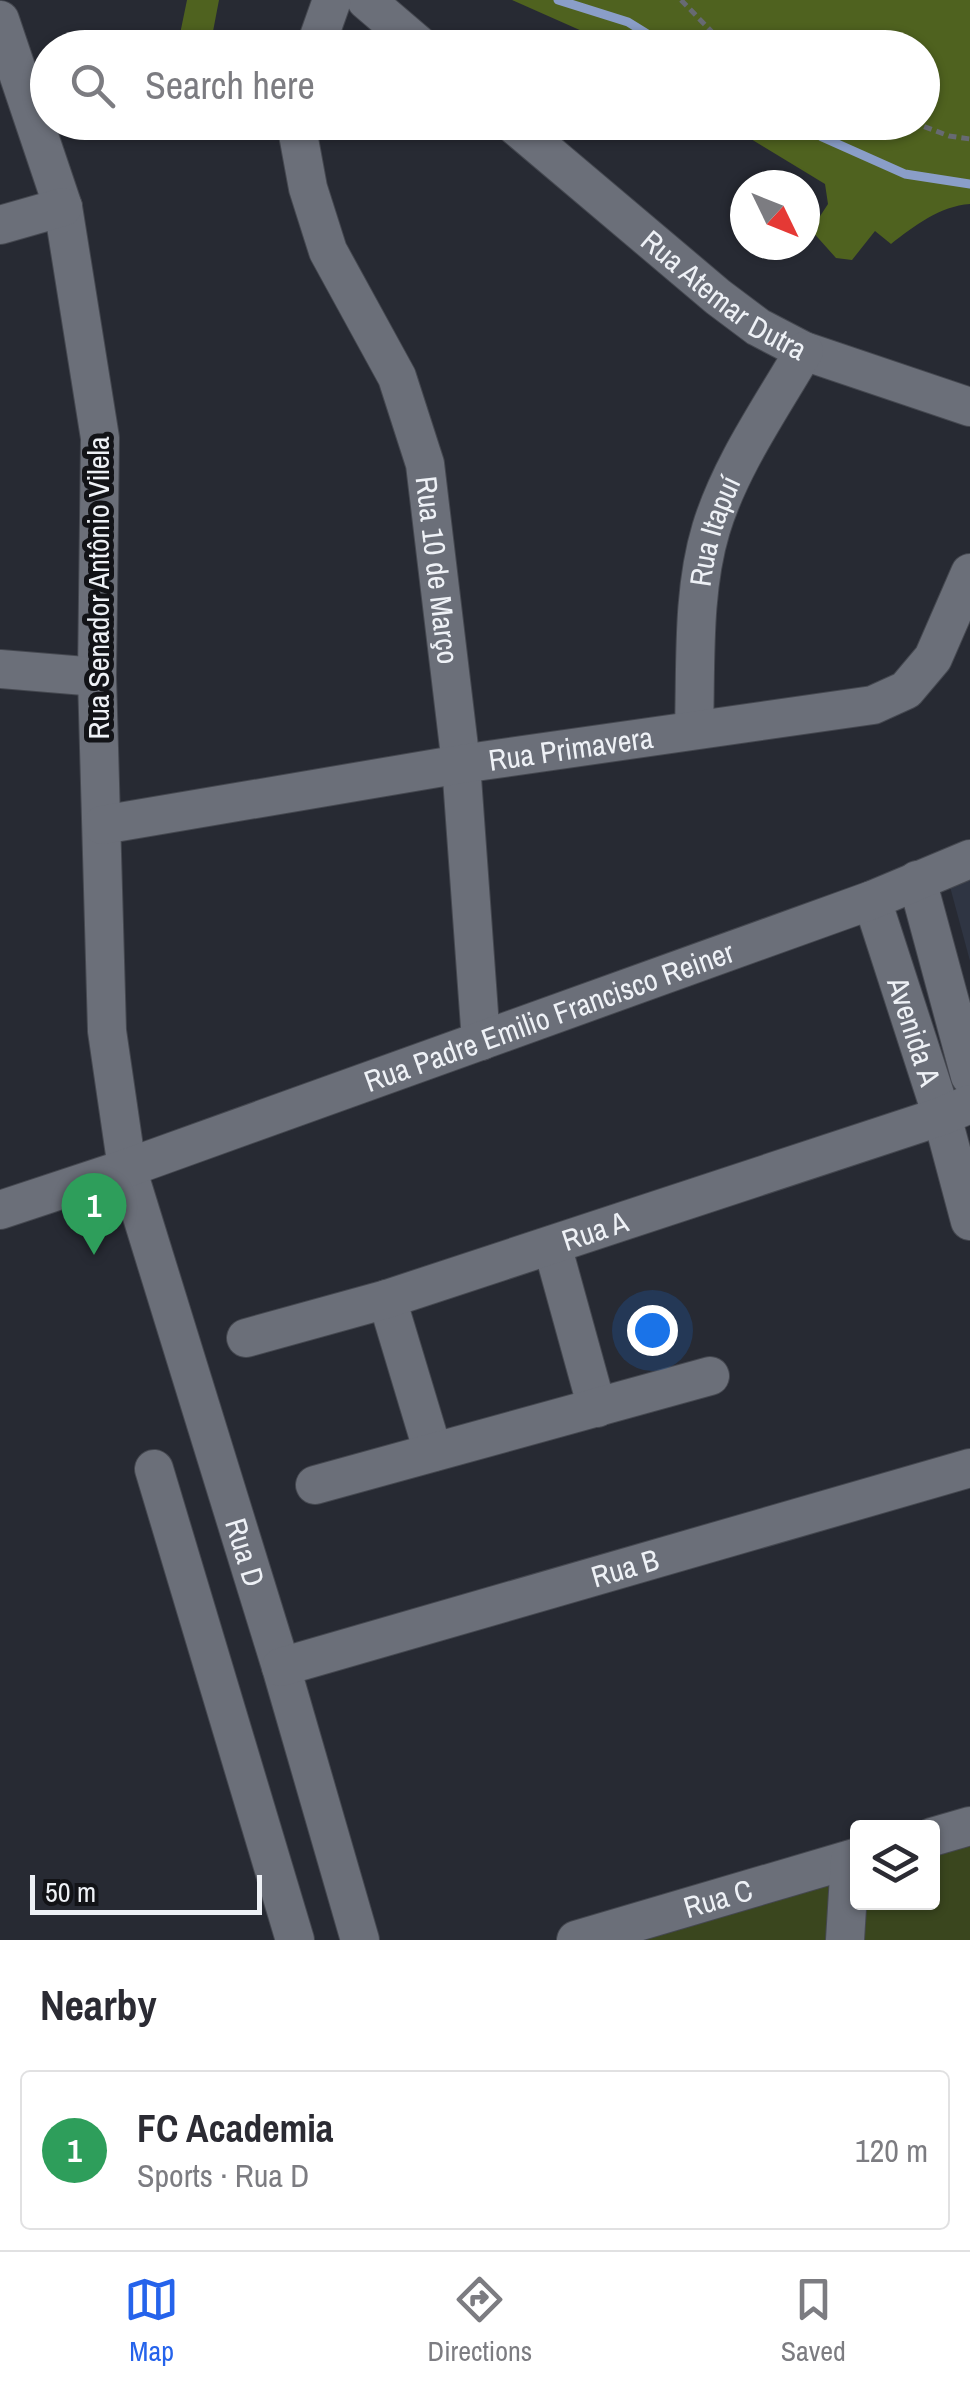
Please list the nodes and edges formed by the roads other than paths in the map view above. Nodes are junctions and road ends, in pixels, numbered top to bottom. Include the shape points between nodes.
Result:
1 (332, 0) edge
2 (366, 0) edge
3 (0, 20) edge
4 (321, 30) edge
5 (401, 30) edge
6 (30, 110) edge
7 (40, 140) edge
8 (299, 140) edge
9 (532, 140) edge
10 (63, 208) junction
11 (0, 225) edge
12 (804, 351) junction
13 (970, 406) edge
14 (970, 572) edge
15 (0, 670) edge
16 (97, 677) junction
17 (694, 730) junction
18 (461, 764) junction
19 (102, 825) junction
20 (970, 859) edge
21 (917, 880) junction
22 (872, 900) junction
23 (481, 1041) junction
24 (970, 1076) edge
25 (956, 1110) edge
26 (126, 1168) junction
27 (0, 1210) edge
28 (970, 1221) edge
29 (552, 1245) junction
30 (386, 1298) junction
31 (246, 1338) dead end
32 (710, 1376) dead end
33 (597, 1408) junction
34 (433, 1452) junction
35 (154, 1468) dead end
36 (970, 1468) edge
37 (315, 1485) dead end
38 (281, 1668) junction
39 (970, 1826) edge
40 (940, 1834) edge
41 (850, 1860) edge
42 (850, 1895) edge
43 (350, 1937) edge
44 (295, 1940) edge
45 (576, 1940) edge
46 (845, 1940) edge

1 - 4 street
2 - 5 street
3 - 6 street, Rua Senador Antônio Vilela
7 - 10 street, Rua Senador Antônio Vilela
8 - 18 street, Rua 10 de Março via 328,251 396,376 426,464
9 - 12 street, Rua Atemar Dutra via 758,328
10 - 11 street
10 - 16 street, Rua Senador Antônio Vilela via 100,438
12 - 13 street, Rua Atemar Dutra
12 - 17 street, Rua Itapuí via 736,470 711,530 699,592
14 - 17 street, Rua Primavera via 933,658 906,690 872,705
15 - 16 street
16 - 19 street, Rua Senador Antônio Vilela
17 - 18 street, Rua Primavera
18 - 19 street, Rua Primavera
18 - 23 street, Rua 10 de Março
19 - 26 street, Rua Senador Antônio Vilela via 107,1030
20 - 21 street, Rua Padre Emilio Francisco Reiner
21 - 22 street, Rua Padre Emilio Francisco Reiner
21 - 24 street, Avenida A
22 - 23 street, Rua Padre Emilio Francisco Reiner
22 - 25 street, Avenida A
23 - 26 street, Rua Padre Emilio Francisco Reiner
25 - 28 street, Avenida A
25 - 29 street, Rua A
26 - 27 street, Rua Padre Emilio Francisco Reiner
26 - 38 street, Rua D
29 - 30 street, Rua A
29 - 33 street
30 - 31 street, Rua A
30 - 34 street
32 - 33 street
33 - 34 street
34 - 37 street
35 - 44 street
36 - 38 street, Rua B
38 - 43 street, Rua D
39 - 40 street
41 - 45 street, Rua C
42 - 46 street

